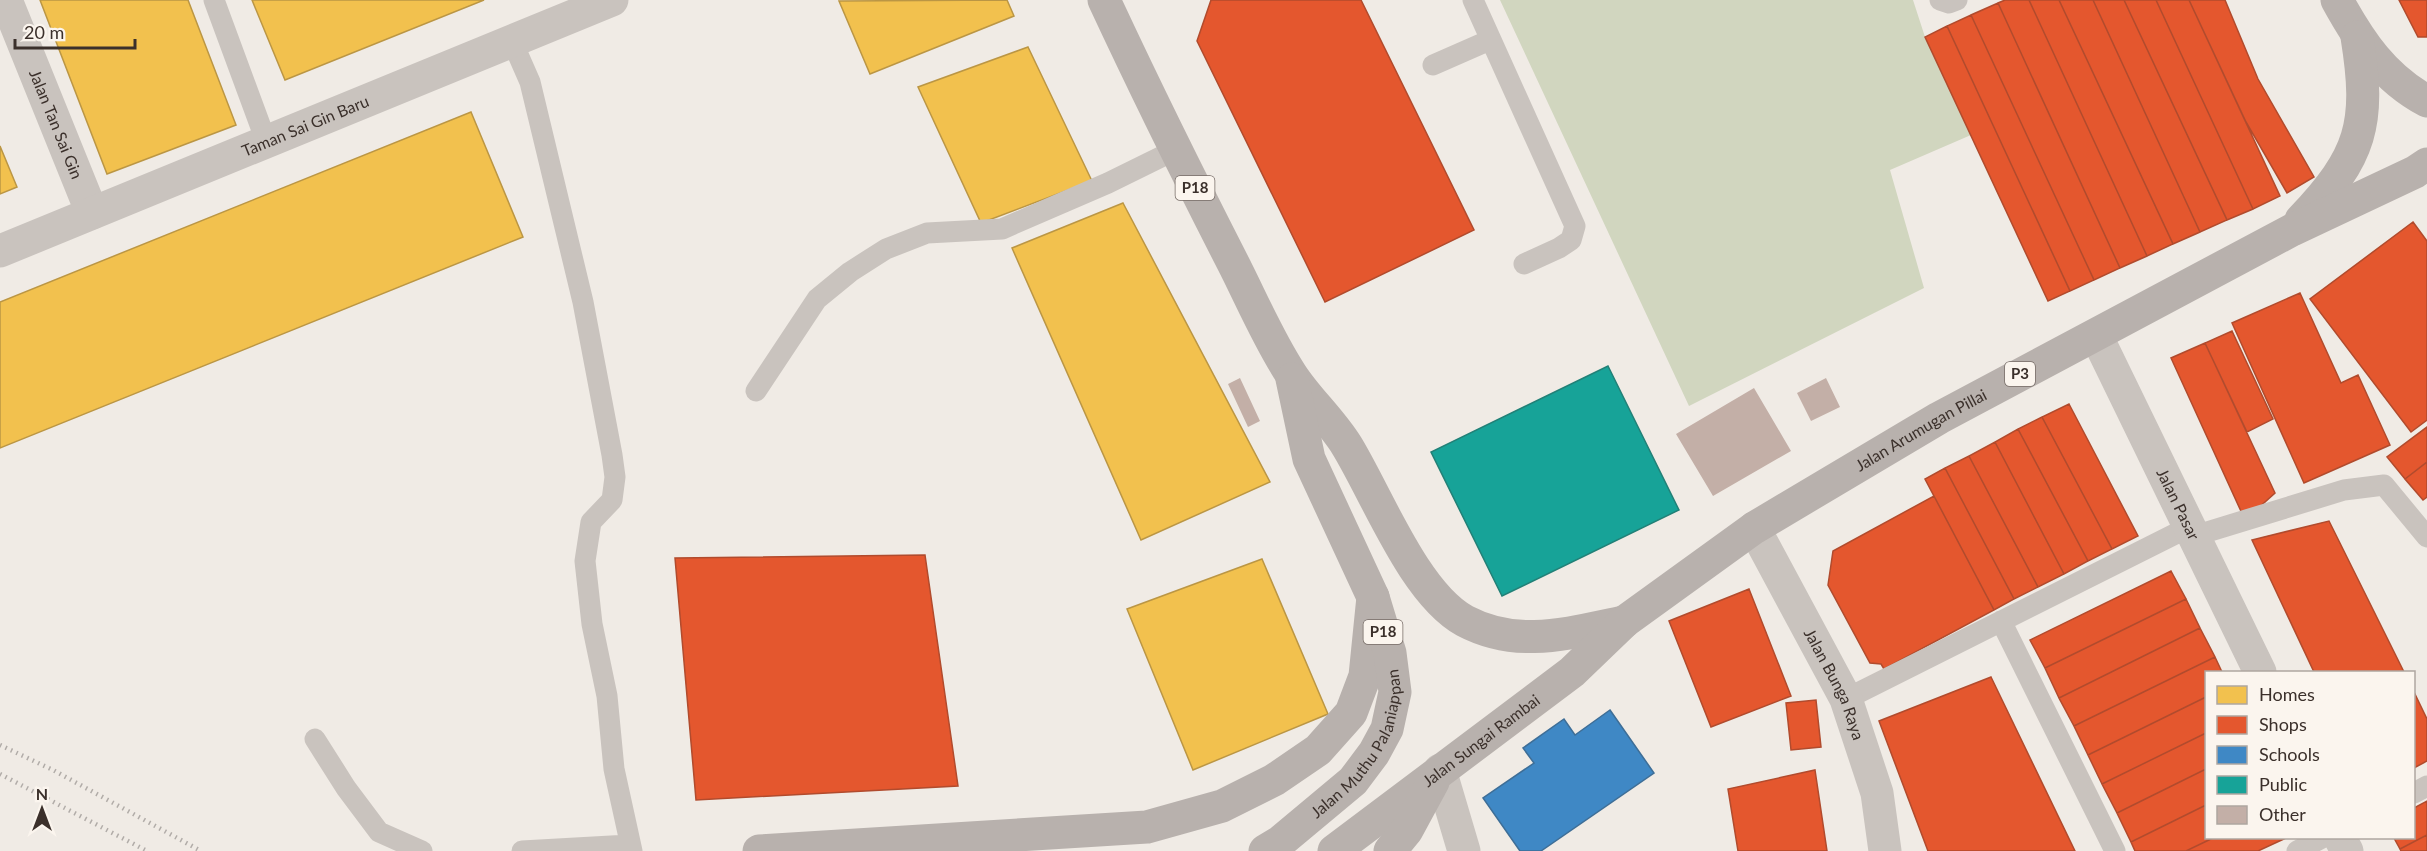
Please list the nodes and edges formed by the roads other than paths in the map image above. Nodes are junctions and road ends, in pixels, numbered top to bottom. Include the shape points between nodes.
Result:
1 (213, 0) edge
2 (612, 0) edge
3 (1104, 0) edge
4 (1473, 0) edge
5 (1940, 0) edge
6 (1957, 0) edge
7 (2337, 0) edge
8 (8, 20) edge
9 (2357, 37) junction
10 (1490, 40) junction
11 (512, 41) junction
12 (1433, 65) dead end
13 (2427, 101) edge
14 (266, 141) junction
15 (1175, 150) junction
16 (2423, 174) edge
17 (92, 213) junction
18 (2292, 230) junction
19 (0, 251) edge
20 (1524, 264) dead end
21 (2096, 334) junction
22 (1291, 374) junction
23 (756, 391) dead end
24 (1755, 528) junction
25 (2192, 532) junction
26 (2427, 537) edge
27 (1373, 597) junction
28 (2001, 621) junction
29 (1624, 622) junction
30 (2260, 671) edge
31 (1846, 699) junction
32 (315, 739) dead end
33 (1440, 770) junction
34 (2318, 839) edge
35 (630, 848) edge
36 (422, 851) edge
37 (522, 851) edge
38 (759, 851) edge
39 (1264, 851) edge
40 (1334, 851) edge
41 (1390, 851) edge
42 (1464, 851) edge
43 (1885, 851) edge
44 (2115, 851) edge
45 (2297, 851) edge

1 - 14 lane
2 - 11 street, Taman Sai Gin Baru
3 - 15 main road, Jalan Muthu Palaniappan / P18
4 - 10 lane
5 - 6 lane
7 - 9 main road
8 - 17 street, Jalan Tan Sai Gin
9 - 13 main road via 2409,92
9 - 18 main road via 2364,78 2359,134 2346,165 2327,193
10 - 12 lane
10 - 20 lane via 1575,226 1571,240
11 - 14 street, Taman Sai Gin Baru
11 - 35 lane via 530,82 581,291 612,455 612,500 591,522 585,561 592,624 607,696 614,769
14 - 17 street, Taman Sai Gin Baru
15 - 22 main road, Jalan Muthu Palaniappan / P18
15 - 23 lane via 1002,229 927,233 886,249 818,299
16 - 18 main road, Jalan Arumugan Pillai / P3
17 - 19 street, Taman Sai Gin Baru
18 - 21 main road, Jalan Arumugan Pillai / P3
21 - 24 main road, Jalan Arumugan Pillai / P3 via 1939,418
21 - 25 street, Jalan Pasar
22 - 27 main road, Jalan Muthu Palaniappan / P18 via 1309,459
22 - 29 main road, Jalan Muthu Palaniappan / P18 via 1346,445 1417,572 1439,602 1463,620 1485,630 1546,638
24 - 29 main road, Jalan Arumugan Pillai / P3
24 - 31 street, Jalan Bunga Raya
25 - 26 lane via 2344,490 2384,485
25 - 28 lane
25 - 30 street, Jalan Pasar
27 - 38 main road via 1365,676 1352,713 1318,750 1274,780 1222,806 1147,827
27 - 39 main road, Jalan Muthu Palaniappan / P18 via 1390,653 1395,692 1387,729 1353,781
28 - 31 lane
28 - 44 lane
29 - 33 main road, Jalan Sungai Rambai via 1572,672
31 - 43 street, Jalan Bunga Raya via 1877,793
32 - 36 lane via 379,832
33 - 40 main road, Jalan Sungai Rambai
33 - 41 main road via 1407,830
33 - 42 street
34 - 45 lane
35 - 37 lane

